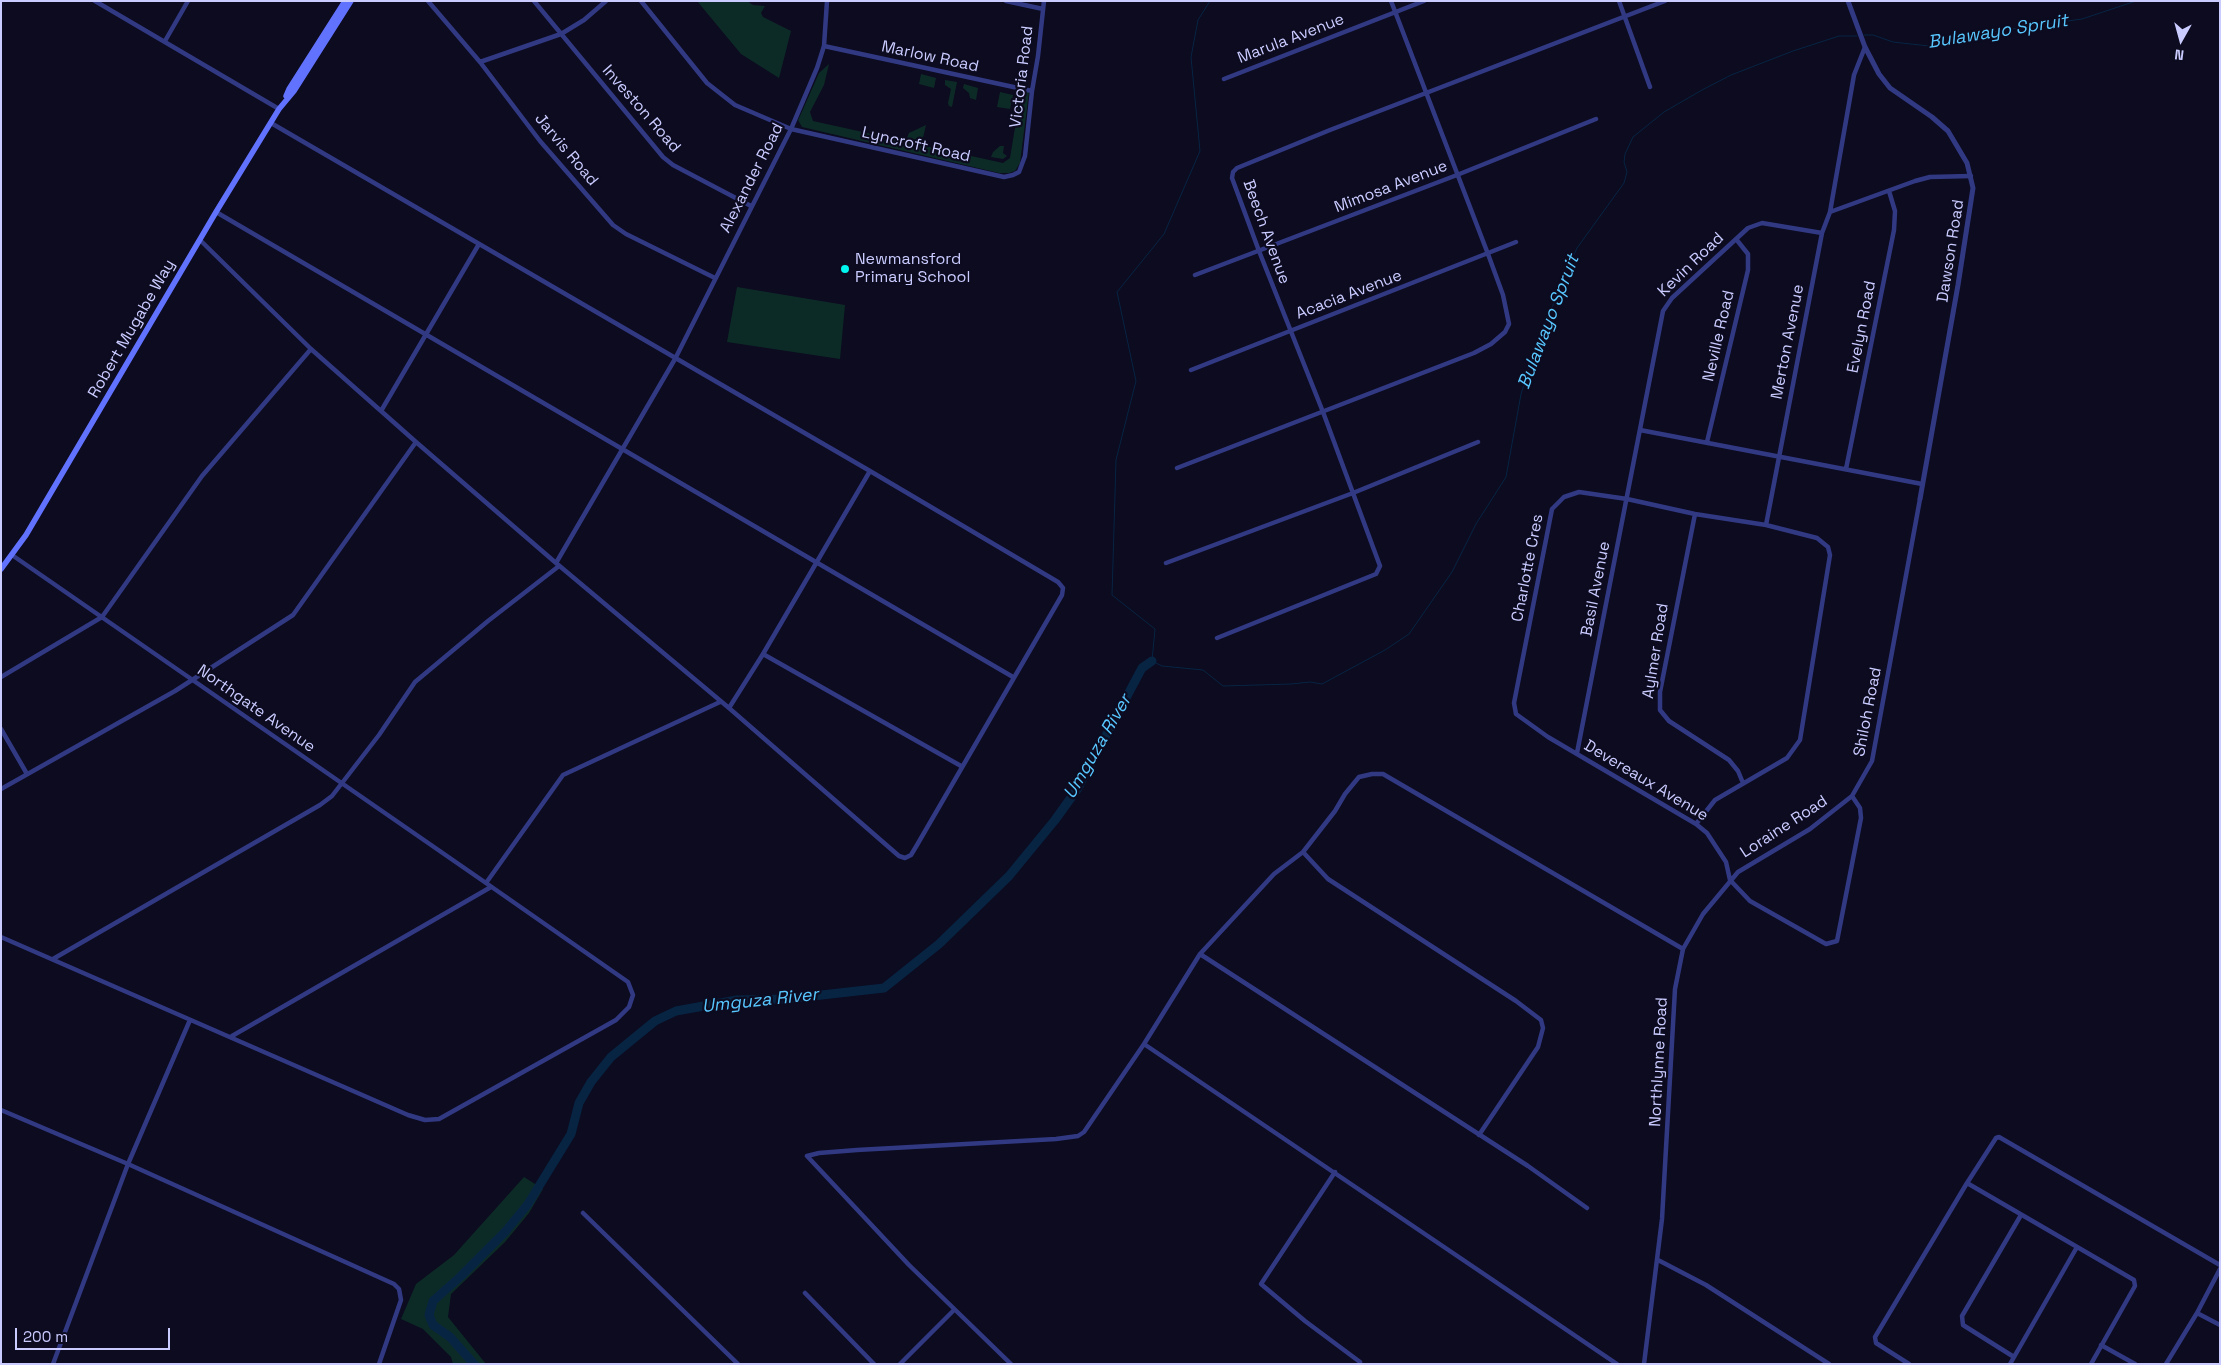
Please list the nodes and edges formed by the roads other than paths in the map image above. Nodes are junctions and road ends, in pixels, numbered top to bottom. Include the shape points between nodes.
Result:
1 (95, 1) edge
2 (188, 1) edge
3 (344, 1) edge
4 (351, 1) edge
5 (428, 1) edge
6 (534, 1) edge
7 (606, 1) edge
8 (641, 1) edge
9 (827, 1) edge
10 (1006, 1) edge
11 (1044, 1) edge
12 (1391, 1) edge
13 (1424, 1) edge
14 (1619, 1) edge
15 (1665, 1) edge
16 (1848, 1) edge
17 (103, 3) edge
18 (1043, 9) junction
19 (1395, 12) junction
20 (1625, 17) junction
21 (561, 34) junction
22 (165, 42) junction
23 (824, 46) junction
24 (1866, 47) junction
25 (480, 62) junction
26 (1224, 79) dead end
27 (1650, 87) dead end
28 (1032, 90) junction
29 (1428, 94) junction
30 (285, 101) junction
31 (279, 109) junction
32 (1596, 119) dead end
33 (271, 123) junction
34 (791, 129) junction
35 (1025, 156) joint
36 (1457, 175) junction
37 (1971, 176) junction
38 (1889, 190) junction
39 (751, 206) junction
40 (216, 212) junction
41 (1830, 212) junction
42 (1822, 233) junction
43 (1736, 239) junction
44 (200, 240) junction
45 (1516, 242) dead end
46 (479, 244) junction
47 (1258, 251) junction
48 (1488, 254) junction
49 (1194, 275) dead end
50 (715, 278) junction
51 (1290, 332) junction
52 (426, 334) junction
53 (311, 349) junction
54 (675, 359) junction
55 (1191, 370) dead end
56 (381, 411) junction
57 (1323, 412) junction
58 (1640, 430) junction
59 (416, 442) junction
60 (1478, 442) dead end
61 (1707, 442) junction
62 (623, 448) junction
63 (1779, 457) junction
64 (1177, 468) dead end
65 (1846, 469) junction
66 (870, 471) junction
67 (1922, 484) junction
68 (1352, 493) junction
69 (1626, 499) junction
70 (1920, 499) joint
71 (1695, 514) junction
72 (1766, 525) junction
73 (12, 555) junction
74 (1166, 562) dead end
75 (817, 563) junction
76 (557, 565) junction
77 (1, 570) edge
78 (102, 617) junction
79 (1217, 638) dead end
80 (763, 654) junction
81 (1, 677) edge
82 (1013, 677) junction
83 (192, 680) junction
84 (720, 702) junction
85 (1514, 702) joint
86 (729, 708) junction
87 (1, 729) edge
88 (1577, 753) junction
89 (962, 766) junction
90 (26, 774) junction
91 (1743, 782) junction
92 (342, 784) junction
93 (1, 789) edge
94 (1852, 796) junction
95 (1696, 824) junction
96 (1303, 852) junction
97 (1730, 880) junction
98 (486, 883) junction
99 (491, 886) junction
100 (1, 937) edge
101 (1683, 949) junction
102 (1200, 954) junction
103 (53, 960) junction
104 (190, 1020) junction
105 (232, 1036) junction
106 (1144, 1044) junction
107 (1, 1110) edge
108 (1479, 1136) junction
109 (128, 1164) junction
110 (1335, 1172) junction
111 (1967, 1183) junction
112 (1587, 1208) dead end
113 (583, 1213) dead end
114 (2021, 1215) junction
115 (2077, 1247) junction
116 (1658, 1260) junction
117 (2220, 1267) edge
118 (805, 1293) dead end
119 (954, 1310) junction
120 (2197, 1313) junction
121 (2220, 1325) edge
122 (2101, 1346) junction
123 (2014, 1358) junction
124 (1360, 1362) dead end
125 (54, 1364) edge
126 (379, 1364) edge
127 (738, 1364) edge
128 (874, 1364) edge
129 (900, 1364) edge
130 (1010, 1364) edge
131 (1617, 1364) edge
132 (1644, 1364) edge
133 (1829, 1364) edge
134 (1909, 1364) edge
135 (2010, 1364) edge
136 (2091, 1364) edge
137 (2135, 1364) edge
138 (2166, 1364) edge

1 - 17 street
2 - 22 street
3 - 30 main road, Robert Mugabe Way via 289,89
4 - 30 main road, Robert Mugabe Way
5 - 25 street, Jarvis Road
6 - 21 street, Investon Road
7 - 21 street
8 - 34 street via 720,95 735,106
9 - 23 street, Alexander Road
10 - 18 street
11 - 18 street, Victoria Road
12 - 19 street
13 - 19 street, Marula Avenue
14 - 20 street
15 - 20 street, Beech Avenue
16 - 24 street, Dawson Road
17 - 22 street
18 - 28 street, Victoria Road
19 - 26 street, Marula Avenue
19 - 29 street
20 - 27 street
20 - 29 street, Beech Avenue
21 - 25 street
21 - 39 street, Investon Road via 663,157
22 - 31 street
23 - 28 street, Marlow Road
23 - 34 street, Alexander Road
24 - 37 street, Dawson Road via 1890,88 1932,116 1948,131 1958,145
24 - 41 street, Merton Avenue via 1854,75
25 - 50 street, Jarvis Road via 540,141 613,225
28 - 35 street, Victoria Road
29 - 36 street
29 - 47 street, Beech Avenue via 1236,168 1232,178
30 - 31 main road, Robert Mugabe Way
31 - 33 main road, Robert Mugabe Way
32 - 36 street, Mimosa Avenue
33 - 40 main road, Robert Mugabe Way
33 - 46 street
34 - 35 street, Lyncroft Road via 1004,177 1019,172
34 - 39 street, Alexander Road
36 - 47 street, Mimosa Avenue
36 - 48 street
37 - 38 street via 1930,178
37 - 67 street, Dawson Road via 1972,202
38 - 41 street
38 - 65 street, Evelyn Road via 1895,210 1894,230
39 - 50 street, Alexander Road
40 - 44 main road, Robert Mugabe Way
40 - 52 street
41 - 42 street, Merton Avenue
42 - 43 street, Kevin Road via 1762,222 1748,228
42 - 63 street, Merton Avenue
43 - 58 street, Kevin Road via 1672,298 1663,311
43 - 61 street, Neville Road via 1748,254 1748,265
44 - 53 street
44 - 73 main road, Robert Mugabe Way
45 - 48 street, Acacia Avenue
46 - 52 street
46 - 54 street
47 - 49 street, Mimosa Avenue
47 - 51 street, Beech Avenue
48 - 51 street, Acacia Avenue
48 - 57 street via 1509,319 1505,332 1474,353
50 - 54 street, Alexander Road
51 - 55 street, Acacia Avenue
51 - 57 street, Beech Avenue
52 - 56 street
52 - 62 street
53 - 56 street
53 - 78 street via 202,476
54 - 62 street, Alexander Road
54 - 66 street
56 - 59 street
57 - 64 street
57 - 68 street, Beech Avenue
58 - 61 street
58 - 69 street, Basil Avenue
59 - 76 street
59 - 83 street via 297,610
60 - 68 street
61 - 63 street
62 - 75 street
62 - 76 street, Alexander Road
63 - 65 street
63 - 72 street
65 - 67 street
66 - 75 street
66 - 82 street via 1062,585 1062,595
67 - 70 street, Dawson Road
68 - 74 street
68 - 79 street, Beech Avenue via 1380,566 1376,574
69 - 71 street, Charlotte Cres
69 - 85 street, Charlotte Cres via 1579,492 1564,498 1549,514
69 - 88 street, Basil Avenue
70 - 94 street, Shiloh Road via 1872,761
71 - 72 street, Charlotte Cres
71 - 91 street, Aylmer Road via 1660,692 1660,710 1669,722 1729,760
72 - 91 street, Charlotte Cres via 1817,538 1828,547 1830,555 1800,740 1787,758
73 - 77 main road, Robert Mugabe Way
73 - 78 street, Northgate Avenue
75 - 80 street
75 - 82 street
76 - 84 street
76 - 92 street via 415,682
78 - 81 street
78 - 83 street, Northgate Avenue
80 - 86 street
80 - 89 street
82 - 89 street
83 - 90 street
83 - 92 street, Northgate Avenue
84 - 86 street
84 - 98 street via 563,775
85 - 88 street, Devereaux Avenue via 1518,718
86 - 89 street via 902,858 911,855
87 - 90 street
88 - 95 street, Devereaux Avenue
90 - 93 street
91 - 95 street, Charlotte Cres via 1715,800
92 - 98 street, Northgate Avenue
92 - 103 street via 320,805
94 - 97 street, Loraine Road via 1810,829 1747,865
94 - 97 street, Devereaux Avenue via 1861,814 1837,941 1826,944 1750,901
95 - 97 street, Devereaux Avenue via 1707,833 1726,862
96 - 101 street via 1354,783 1364,775 1383,774
96 - 102 street via 1274,874
96 - 108 street via 1328,879 1516,1000 1541,1020 1544,1028 1538,1047
97 - 101 street, Northlynne Road via 1703,914
98 - 99 street, Northgate Avenue
99 - 105 street
99 - 105 street, Northgate Avenue via 628,982 633,1000 624,1014 432,1121 408,1115
100 - 103 street, Northgate Avenue
101 - 116 street, Northlynne Road via 1675,989
102 - 106 street
102 - 108 street
103 - 104 street, Northgate Avenue
104 - 105 street, Northgate Avenue
104 - 109 street
106 - 110 street
106 - 119 street via 1084,1132 1078,1136 808,1156
107 - 109 street
108 - 112 street
109 - 125 street
109 - 126 street via 394,1284 399,1289 401,1300
110 - 124 street via 1261,1284
110 - 131 street
111 - 114 street
111 - 117 street via 1996,1138 2002,1138
111 - 134 street via 1875,1337 1876,1343
113 - 127 street
114 - 115 street
114 - 123 street via 1962,1316 1963,1325
115 - 122 street via 2135,1283
115 - 123 street
116 - 132 street
116 - 133 street via 1706,1285
117 - 120 street
118 - 128 street
119 - 129 street
119 - 130 street
120 - 121 street
120 - 138 street
122 - 136 street
122 - 137 street
123 - 135 street

